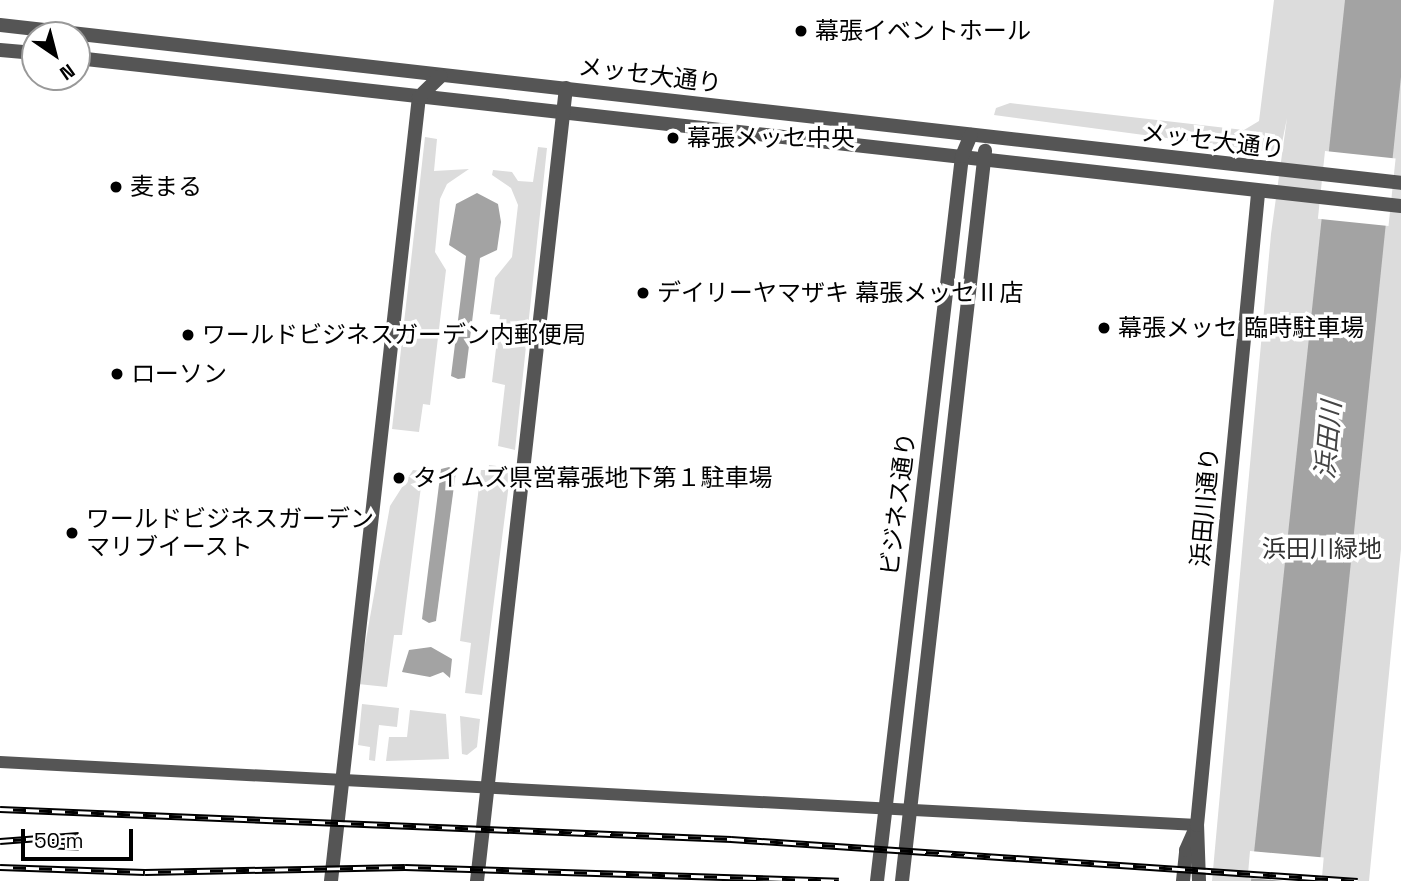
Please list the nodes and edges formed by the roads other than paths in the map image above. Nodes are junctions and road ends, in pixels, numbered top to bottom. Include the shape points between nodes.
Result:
1 (0, 25) edge
2 (0, 50) edge
3 (21, 52) edge
4 (91, 60) edge
5 (441, 76) junction
6 (566, 88) junction
7 (418, 97) junction
8 (563, 113) junction
9 (976, 135) junction
10 (962, 156) junction
11 (987, 157) junction
12 (1401, 183) edge
13 (1258, 194) junction
14 (1401, 206) edge
15 (0, 762) edge
16 (342, 783) junction
17 (486, 787) junction
18 (885, 808) junction
19 (910, 808) junction
20 (1197, 825) junction
21 (331, 881) edge
22 (477, 881) edge
23 (877, 881) edge
24 (902, 881) edge
25 (1183, 881) edge
26 (1199, 881) edge

1 - 5 street, メッセ大通り
2 - 3 street
4 - 7 street, メッセ大通り
5 - 6 street, メッセ大通り
5 - 7 street
6 - 8 street
6 - 9 street, メッセ大通り
7 - 8 street, メッセ大通り
7 - 16 street
8 - 10 street, メッセ大通り
8 - 17 street
9 - 10 street, ビジネス通り
9 - 11 street, ビジネス通り
9 - 12 street, メッセ大通り
10 - 11 street, メッセ大通り
10 - 18 street, ビジネス通り
11 - 13 street, メッセ大通り
11 - 19 street, ビジネス通り
13 - 14 street, メッセ大通り
13 - 20 street, 浜田川通り
15 - 16 street
16 - 17 street
16 - 21 street
17 - 18 street
17 - 22 street
18 - 19 street
18 - 23 street, ビジネス通り
19 - 20 street
19 - 24 street, ビジネス通り
20 - 25 street via 1186,850
20 - 26 street

